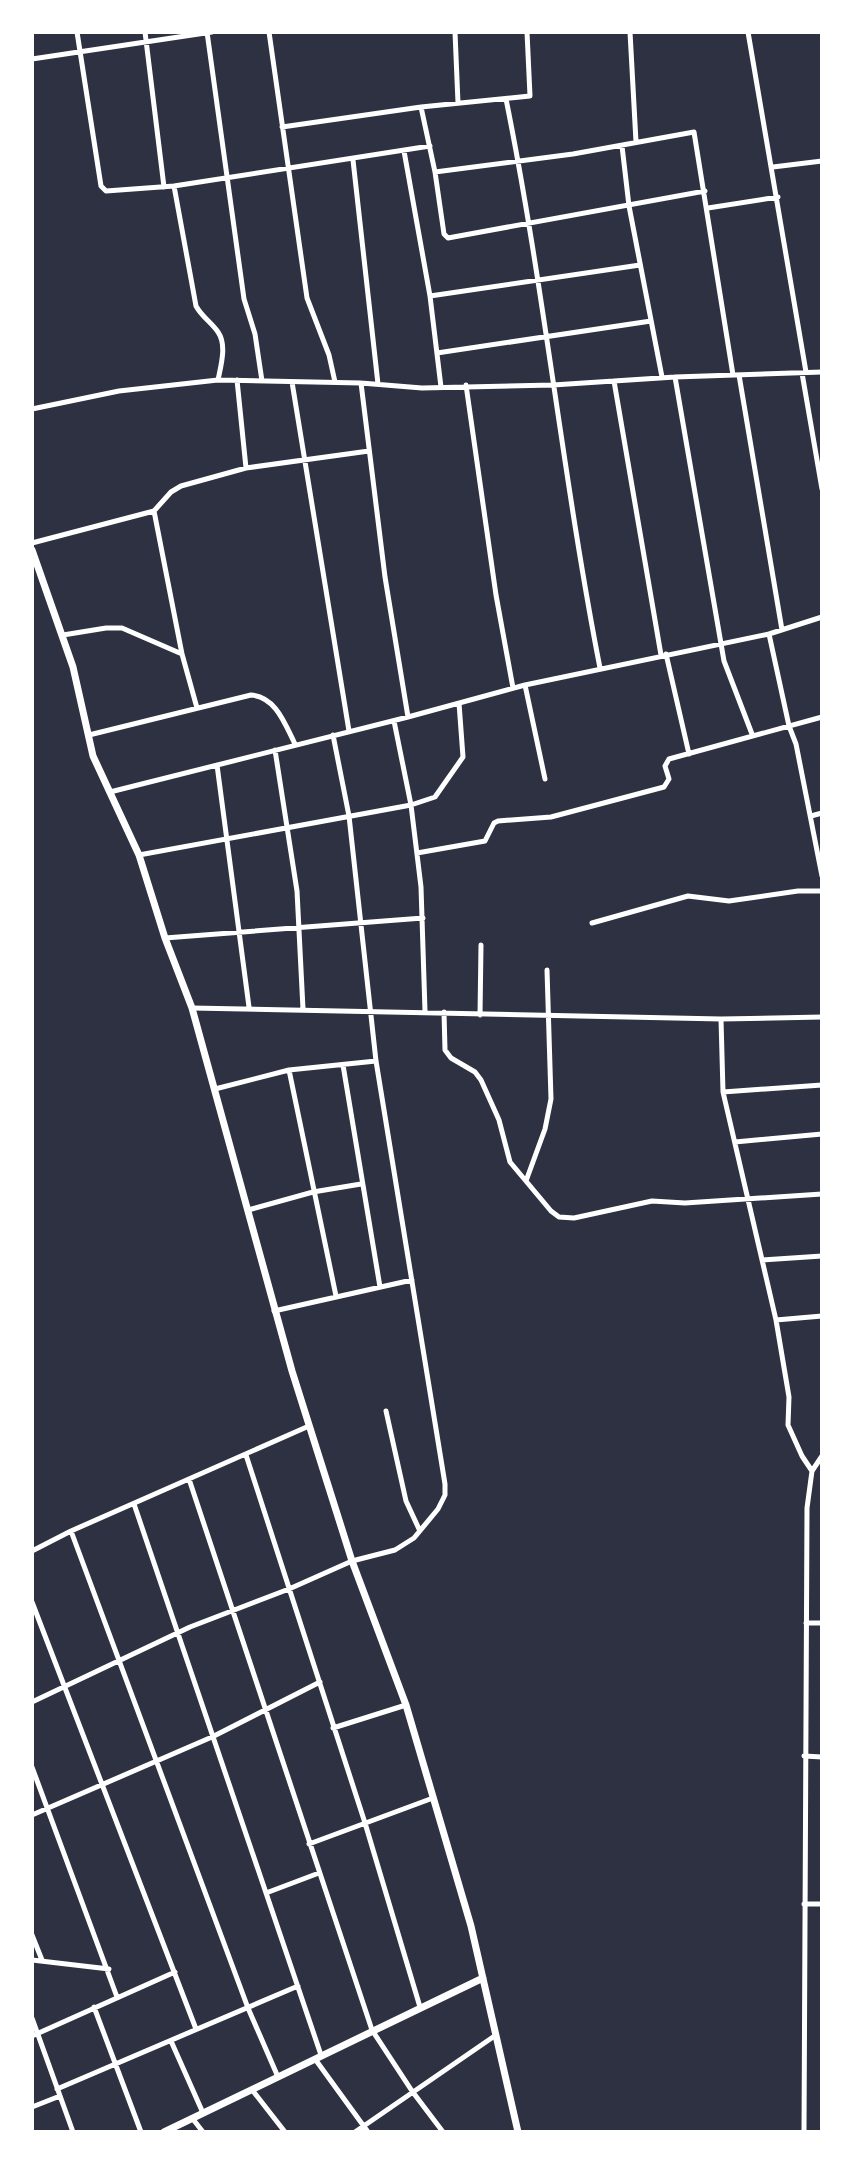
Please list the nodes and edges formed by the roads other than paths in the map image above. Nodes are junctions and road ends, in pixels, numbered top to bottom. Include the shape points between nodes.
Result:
1 (77, 32) edge
2 (145, 32) edge
3 (208, 32) edge
4 (269, 32) edge
5 (455, 32) edge
6 (527, 32) edge
7 (630, 32) edge
8 (748, 32) edge
9 (147, 41) junction
10 (79, 50) junction
11 (32, 59) edge
12 (506, 99) junction
13 (458, 103) junction
14 (421, 107) junction
15 (282, 127) junction
16 (636, 142) junction
17 (430, 146) junction
18 (622, 146) junction
19 (404, 151) junction
20 (353, 160) junction
21 (518, 161) junction
22 (822, 161) edge
23 (773, 167) junction
24 (287, 170) junction
25 (435, 172) junction
26 (225, 178) junction
27 (174, 186) junction
28 (164, 187) junction
29 (705, 191) junction
30 (778, 197) junction
31 (629, 206) junction
32 (708, 208) junction
33 (529, 223) junction
34 (640, 265) junction
35 (539, 280) junction
36 (430, 296) junction
37 (651, 321) junction
38 (547, 338) junction
39 (437, 353) junction
40 (804, 372) junction
41 (822, 372) edge
42 (736, 375) junction
43 (662, 377) junction
44 (675, 377) junction
45 (218, 380) junction
46 (237, 380) junction
47 (262, 381) junction
48 (614, 381) junction
49 (292, 382) junction
50 (335, 382) junction
51 (361, 383) junction
52 (378, 384) junction
53 (466, 385) junction
54 (553, 385) junction
55 (441, 387) junction
56 (32, 409) edge
57 (369, 451) junction
58 (305, 459) junction
59 (246, 468) junction
60 (822, 489) edge
61 (154, 511) junction
62 (32, 543) edge
63 (32, 550) edge
64 (822, 617) edge
65 (782, 630) junction
66 (769, 634) junction
67 (63, 635) junction
68 (721, 643) junction
69 (182, 654) junction
70 (663, 655) junction
71 (600, 668) junction
72 (525, 685) junction
73 (513, 688) junction
74 (459, 703) junction
75 (197, 708) junction
76 (408, 717) junction
77 (822, 717) edge
78 (394, 721) junction
79 (789, 726) junction
80 (349, 731) junction
81 (752, 734) junction
82 (89, 735) junction
83 (333, 735) junction
84 (295, 744) junction
85 (275, 750) junction
86 (689, 754) junction
87 (217, 765) junction
88 (545, 779) dead end
89 (110, 792) junction
90 (411, 805) junction
91 (822, 813) edge
92 (349, 816) junction
93 (811, 816) junction
94 (287, 829) junction
95 (228, 840) junction
96 (417, 853) junction
97 (139, 855) junction
98 (822, 876) edge
99 (822, 891) edge
100 (423, 918) junction
101 (361, 923) junction
102 (592, 923) dead end
103 (299, 929) junction
104 (240, 933) junction
105 (165, 938) junction
106 (481, 945) dead end
107 (547, 970) dead end
108 (249, 1007) junction
109 (192, 1008) junction
110 (303, 1009) junction
111 (370, 1010) junction
112 (425, 1011) junction
113 (444, 1012) junction
114 (480, 1015) junction
115 (548, 1017) junction
116 (822, 1017) edge
117 (721, 1019) junction
118 (376, 1061) junction
119 (343, 1065) junction
120 (289, 1070) junction
121 (822, 1085) edge
122 (215, 1089) junction
123 (723, 1092) junction
124 (822, 1134) edge
125 (735, 1142) junction
126 (526, 1181) junction
127 (361, 1184) junction
128 (313, 1192) junction
129 (822, 1194) edge
130 (748, 1198) junction
131 (248, 1210) junction
132 (822, 1256) edge
133 (762, 1260) junction
134 (412, 1280) junction
135 (380, 1287) junction
136 (336, 1296) junction
137 (274, 1311) junction
138 (822, 1316) edge
139 (776, 1320) junction
140 (386, 1411) dead end
141 (309, 1426) junction
142 (246, 1455) junction
143 (822, 1456) edge
144 (812, 1471) junction
145 (189, 1479) junction
146 (134, 1504) junction
147 (419, 1529) junction
148 (71, 1531) junction
149 (32, 1551) edge
150 (352, 1561) junction
151 (289, 1589) junction
152 (32, 1602) edge
153 (234, 1611) junction
154 (806, 1623) junction
155 (822, 1623) edge
156 (178, 1635) junction
157 (122, 1661) junction
158 (320, 1682) junction
159 (66, 1686) junction
160 (32, 1702) edge
161 (406, 1705) junction
162 (265, 1708) junction
163 (333, 1728) junction
164 (212, 1737) junction
165 (804, 1756) junction
166 (822, 1757) edge
167 (156, 1761) junction
168 (32, 1767) edge
169 (103, 1785) junction
170 (433, 1798) junction
171 (49, 1808) junction
172 (32, 1815) edge
173 (365, 1823) junction
174 (309, 1844) junction
175 (319, 1873) junction
176 (266, 1893) junction
177 (804, 1904) junction
178 (822, 1904) edge
179 (32, 1935) edge
180 (32, 1960) edge
181 (42, 1960) junction
182 (109, 1969) junction
183 (175, 1972) junction
184 (483, 1978) junction
185 (298, 1986) junction
186 (117, 1997) junction
187 (94, 2007) junction
188 (420, 2007) junction
189 (248, 2008) junction
190 (32, 2018) edge
191 (196, 2029) junction
192 (372, 2030) junction
193 (34, 2035) edge
194 (496, 2035) junction
195 (171, 2041) junction
196 (318, 2057) junction
197 (115, 2064) junction
198 (279, 2078) junction
199 (253, 2091) junction
200 (412, 2091) junction
201 (59, 2093) junction
202 (32, 2107) edge
203 (203, 2113) junction
204 (192, 2118) junction
205 (363, 2126) junction
206 (73, 2132) edge
207 (141, 2132) edge
208 (164, 2132) edge
209 (203, 2132) edge
210 (285, 2132) edge
211 (355, 2132) edge
212 (368, 2132) edge
213 (443, 2132) edge
214 (518, 2132) edge
215 (804, 2132) edge

1 - 10 street
2 - 9 street
3 - 9 street
3 - 26 street
4 - 15 street
5 - 13 street
6 - 12 street via 531,95
7 - 16 street
8 - 23 street
9 - 10 street
9 - 28 street
10 - 11 street
10 - 28 street via 103,189
12 - 13 street
12 - 21 street
13 - 14 street
14 - 15 street
14 - 17 street
15 - 24 street
16 - 18 street
16 - 29 street via 694,132
17 - 19 street
17 - 25 street
18 - 21 street
18 - 31 street
19 - 20 street
19 - 36 street
20 - 24 street
20 - 52 street
21 - 25 street
21 - 33 street
22 - 23 street
23 - 30 street
24 - 26 street
24 - 50 street via 307,298
25 - 33 street via 445,237
26 - 27 street
26 - 47 street
27 - 28 street
27 - 45 street via 196,306 222,342
29 - 31 street
29 - 32 street
30 - 32 street
30 - 40 street
31 - 33 street
31 - 34 street
32 - 42 street
33 - 35 street
34 - 35 street
34 - 37 street
35 - 36 street
35 - 38 street
36 - 39 street
37 - 38 street
37 - 43 street
38 - 39 street
38 - 54 street
39 - 55 street
40 - 41 street
40 - 42 street
40 - 60 street
42 - 44 street
42 - 65 street
43 - 44 street
43 - 48 street
44 - 68 street
45 - 46 street
45 - 56 street via 119,391
46 - 47 street
46 - 59 street
47 - 49 street
48 - 54 street
48 - 70 street
49 - 50 street
49 - 58 street
50 - 51 street
51 - 52 street
51 - 57 street
52 - 55 street
53 - 54 street
53 - 55 street
53 - 73 street
54 - 71 street
57 - 58 street
57 - 76 street
58 - 59 street
58 - 80 street
59 - 61 street via 181,486
61 - 62 street
61 - 69 street
63 - 67 street
64 - 65 street
65 - 66 street
66 - 68 street
66 - 79 street
67 - 69 street via 122,628
67 - 82 street
68 - 70 street
68 - 81 street via 730,682
69 - 75 street
70 - 71 street
70 - 86 street
71 - 72 street
72 - 73 street
72 - 88 street
73 - 74 street
74 - 76 street
74 - 90 street via 462,763 435,797
75 - 82 street
75 - 84 street via 258,696 276,710
76 - 78 street
77 - 79 street
78 - 80 street
78 - 90 street
79 - 81 street
79 - 93 street
80 - 83 street
81 - 86 street
82 - 89 street
83 - 84 street
83 - 92 street
84 - 85 street
85 - 87 street
85 - 94 street
86 - 96 street via 666,762 669,779 664,787 551,817 498,821 485,841
87 - 89 street
87 - 95 street
89 - 97 street
90 - 92 street
90 - 96 street
91 - 93 street
92 - 94 street
92 - 101 street
93 - 98 street
94 - 95 street
94 - 103 street
95 - 97 street
95 - 104 street
96 - 100 street
97 - 105 street
99 - 102 street via 729,901 688,896
100 - 101 street
100 - 112 street
101 - 103 street
101 - 111 street
103 - 104 street
103 - 110 street
104 - 105 street
104 - 108 street
105 - 109 street
106 - 114 street
107 - 115 street
108 - 109 street
108 - 110 street
109 - 122 street
110 - 111 street
111 - 112 street
111 - 118 street
112 - 113 street
113 - 114 street
113 - 126 street via 445,1050 481,1080 499,1120 507,1156
114 - 115 street
115 - 117 street
115 - 126 street via 551,1099
116 - 117 street
117 - 123 street
118 - 119 street
118 - 134 street
119 - 120 street
119 - 127 street
120 - 122 street
120 - 128 street
121 - 123 street
122 - 131 street
123 - 125 street
124 - 125 street
125 - 130 street
126 - 130 street via 554,1214 569,1218 652,1201
127 - 128 street
127 - 135 street
128 - 131 street
128 - 136 street
129 - 130 street
130 - 133 street
131 - 137 street
132 - 133 street
133 - 139 street
134 - 135 street
134 - 147 street via 445,1484 443,1501
135 - 136 street
136 - 137 street
137 - 141 street
138 - 139 street
139 - 144 street via 789,1397 788,1425
140 - 147 street via 406,1501
141 - 142 street
141 - 150 street
142 - 145 street
142 - 151 street
143 - 144 street
144 - 154 street
145 - 146 street
145 - 153 street
146 - 148 street
146 - 156 street
147 - 150 street via 395,1550
148 - 149 street
148 - 157 street
150 - 151 street
150 - 161 street
151 - 153 street
151 - 158 street
152 - 159 street
153 - 156 street
153 - 162 street
154 - 155 street
154 - 165 street
156 - 157 street
156 - 164 street
157 - 159 street
157 - 167 street
158 - 162 street
158 - 163 street
159 - 160 street
159 - 169 street
161 - 163 street
161 - 170 street
162 - 164 street
162 - 174 street
163 - 173 street
164 - 167 street
164 - 176 street
165 - 166 street
165 - 177 street
167 - 169 street
167 - 189 street
168 - 171 street
169 - 171 street
169 - 183 street
170 - 173 street
170 - 184 street
171 - 172 street
171 - 182 street
173 - 174 street
173 - 188 street
174 - 175 street
175 - 176 street
175 - 192 street
176 - 185 street
177 - 178 street
177 - 215 street
179 - 181 street
180 - 181 street
181 - 182 street
182 - 186 street
183 - 186 street
183 - 191 street
184 - 188 street
184 - 194 street
185 - 189 street
185 - 196 street
186 - 187 street
187 - 193 street
187 - 197 street
188 - 192 street
189 - 191 street
189 - 198 street
190 - 193 street
191 - 195 street
192 - 196 street
192 - 200 street
193 - 201 street
194 - 200 street
194 - 214 street
195 - 197 street
195 - 203 street
196 - 198 street
196 - 205 street
197 - 201 street
197 - 207 street
198 - 199 street
199 - 203 street
199 - 210 street
200 - 205 street
200 - 213 street
201 - 202 street
201 - 206 street
203 - 204 street
204 - 208 street
204 - 209 street
205 - 211 street
205 - 212 street

